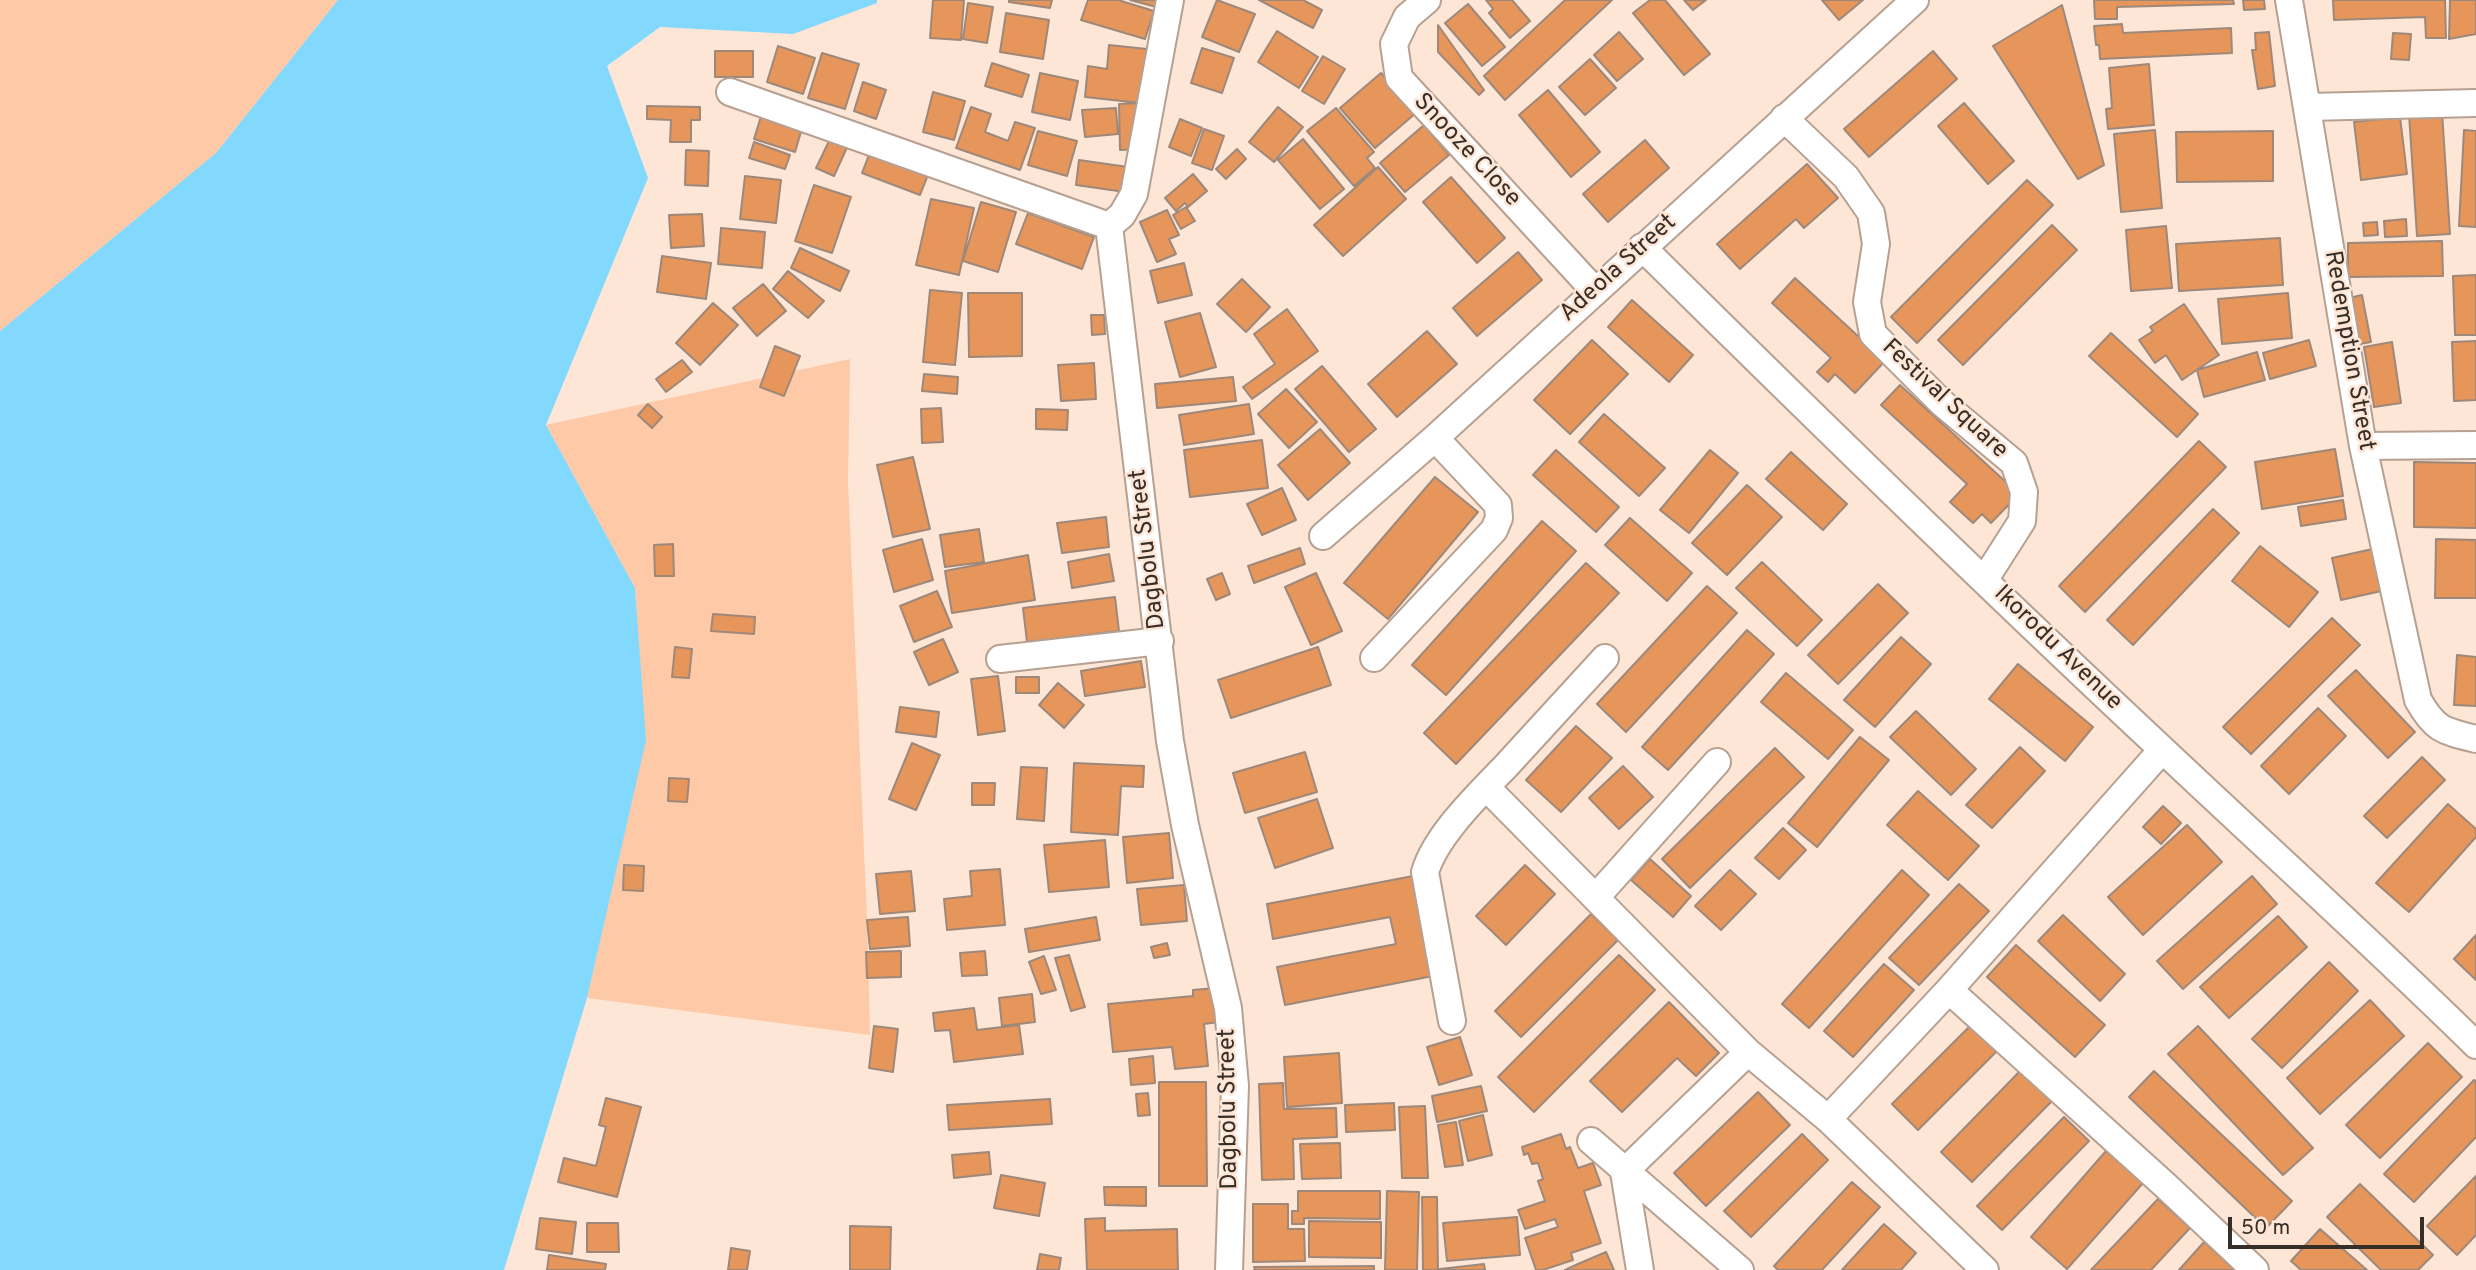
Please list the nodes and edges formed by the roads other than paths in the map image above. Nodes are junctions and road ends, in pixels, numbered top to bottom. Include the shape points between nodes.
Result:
1 (1170, 0) edge
2 (1427, 0) edge
3 (1915, 0) edge
4 (2289, 0) edge
5 (730, 92) dead end
6 (2476, 103) edge
7 (2308, 107) junction
8 (1784, 118) junction
9 (1110, 226) junction
10 (1642, 247) junction
11 (1595, 291) junction
12 (1435, 438) junction
13 (2476, 445) edge
14 (2363, 446) junction
15 (1323, 536) dead end
16 (1985, 579) junction
17 (1160, 641) junction
18 (1374, 658) dead end
19 (1605, 658) dead end
20 (1000, 659) dead end
21 (2476, 739) edge
22 (2162, 750) junction
23 (1717, 762) dead end
24 (1486, 787) junction
25 (1597, 896) junction
26 (1949, 990) junction
27 (1452, 1021) dead end
28 (2476, 1045) edge
29 (1748, 1052) junction
30 (1828, 1119) junction
31 (1591, 1141) dead end
32 (1624, 1172) junction
33 (1229, 1270) edge
34 (1640, 1270) edge
35 (1740, 1270) edge
36 (1984, 1270) edge
37 (2255, 1270) edge

1 - 9 street via 1134,194
2 - 11 street, Snooze Close via 1407,17 1394,44 1399,78
3 - 8 street, Adeola Street
4 - 7 street, Redemption Street
5 - 9 street
6 - 7 street
7 - 14 street, Redemption Street
8 - 10 street, Adeola Street
8 - 16 street, Festival Square via 1846,177 1871,213 1877,244 1867,302 1873,334 1942,403 2014,463 2024,492 2022,521
9 - 17 street, Dagbolu Street
10 - 11 street, Adeola Street
10 - 16 street, Ikorodu Avenue
11 - 12 street, Adeola Street
12 - 15 street, Adeola Street
12 - 18 street via 1498,505 1499,518 1494,530
13 - 14 street
14 - 21 street, Redemption Street via 2418,699 2431,722
16 - 22 street, Ikorodu Avenue
17 - 20 street
17 - 33 street, Dagbolu Street via 1170,741 1185,825 1228,1008 1235,1086
19 - 24 street
22 - 26 street
22 - 28 street, Ikorodu Avenue
23 - 25 street
24 - 25 street
24 - 27 street via 1436,846 1425,872
25 - 29 street
26 - 30 street
26 - 37 street
29 - 30 street
29 - 32 street
30 - 36 street
31 - 32 street
32 - 34 street
32 - 35 street

